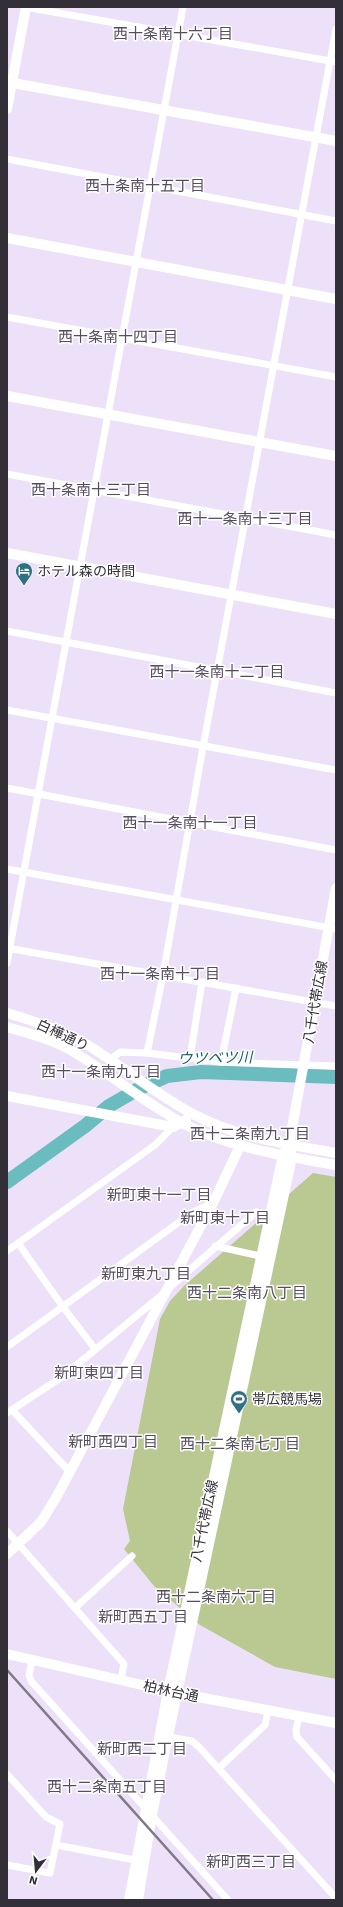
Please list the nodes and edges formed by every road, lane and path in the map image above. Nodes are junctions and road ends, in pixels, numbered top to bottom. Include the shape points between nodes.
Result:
1 (26, 7) edge
2 (183, 7) edge
3 (336, 29) edge
4 (178, 34) junction
5 (333, 62) edge
6 (9, 82) edge
7 (7, 109) edge
8 (164, 110) junction
9 (316, 137) junction
10 (336, 141) edge
11 (7, 159) edge
12 (150, 186) junction
13 (302, 214) junction
14 (336, 221) edge
15 (7, 238) edge
16 (136, 262) junction
17 (288, 290) junction
18 (336, 299) edge
19 (7, 317) edge
20 (122, 339) junction
21 (274, 366) junction
22 (336, 377) edge
23 (7, 396) edge
24 (108, 414) junction
25 (261, 443) junction
26 (336, 456) edge
27 (7, 474) edge
28 (94, 489) junction
29 (246, 519) junction
30 (336, 535) edge
31 (7, 553) edge
32 (80, 567) junction
33 (232, 595) junction
34 (336, 614) edge
35 (7, 631) edge
36 (66, 642) junction
37 (218, 670) junction
38 (336, 693) edge
39 (7, 710) edge
40 (52, 719) junction
41 (203, 747) junction
42 (336, 770) edge
43 (7, 788) edge
44 (38, 794) junction
45 (191, 822) junction
46 (336, 850) edge
47 (7, 869) edge
48 (24, 873) junction
49 (336, 888) edge
50 (176, 900) junction
51 (332, 928) edge
52 (8, 948) edge
53 (7, 963) edge
54 (163, 975) junction
55 (202, 982) junction
56 (236, 988) junction
57 (316, 1002) junction
58 (336, 1006) edge
59 (7, 1014) edge
60 (7, 1027) edge
61 (147, 1053) junction
62 (190, 1058) junction
63 (110, 1060) junction
64 (221, 1062) junction
65 (336, 1066) edge
66 (304, 1067) junction
67 (7, 1096) edge
68 (193, 1115) junction
69 (183, 1123) junction
70 (173, 1127) junction
71 (289, 1144) junction
72 (240, 1146) junction
73 (336, 1153) edge
74 (287, 1156) junction
75 (336, 1165) edge
76 (213, 1203) junction
77 (256, 1212) dead end
78 (18, 1243) junction
79 (215, 1246) junction
80 (7, 1251) edge
81 (260, 1256) junction
82 (166, 1291) junction
83 (62, 1308) junction
84 (7, 1347) edge
85 (95, 1349) junction
86 (10, 1411) edge
87 (70, 1472) junction
88 (7, 1531) edge
89 (18, 1544) junction
90 (7, 1554) edge
91 (132, 1556) dead end
92 (75, 1608) junction
93 (7, 1654) edge
94 (32, 1660) junction
95 (121, 1680) junction
96 (172, 1692) junction
97 (268, 1711) junction
98 (299, 1716) junction
99 (336, 1723) edge
100 (169, 1736) junction
101 (218, 1768) junction
102 (7, 1774) edge
103 (336, 1780) edge
104 (149, 1811) junction
105 (56, 1845) junction
106 (141, 1861) junction
107 (7, 1865) edge
108 (336, 1898) edge
109 (129, 1900) edge
110 (138, 1900) edge
111 (228, 1900) edge

1 - 4 street
1 - 6 street
2 - 4 street
3 - 5 street
4 - 5 street
4 - 8 street
5 - 9 street
6 - 7 street
6 - 8 street
8 - 9 street
8 - 12 street
9 - 10 street
9 - 13 street
11 - 12 street
12 - 13 street
12 - 16 street
13 - 14 street
13 - 17 street
15 - 16 street
16 - 17 street
16 - 20 street
17 - 18 street
17 - 21 street
19 - 20 street
20 - 21 street
20 - 24 street
21 - 22 street
21 - 25 street
23 - 24 street
24 - 25 street
24 - 28 street
25 - 26 street
25 - 29 street
27 - 28 street
28 - 29 street
28 - 32 street
29 - 30 street
29 - 33 street
31 - 32 street
32 - 33 street
32 - 36 street
33 - 34 street
33 - 37 street
35 - 36 street
36 - 37 street
36 - 40 street
37 - 38 street
37 - 41 street
39 - 40 street
40 - 41 street
40 - 44 street
41 - 42 street
41 - 45 street
43 - 44 street
44 - 45 street
44 - 48 street
45 - 46 street
45 - 50 street
47 - 48 street
48 - 50 street
48 - 52 street
49 - 51 street, 八千代帯広線
50 - 51 street
50 - 54 street
51 - 57 street, 八千代帯広線
52 - 53 street
52 - 54 street
54 - 55 street
54 - 61 street
55 - 56 street
55 - 62 street
56 - 57 street
56 - 64 street
57 - 58 street
57 - 66 street, 八千代帯広線
59 - 63 street, 白樺通り via 65,1034
60 - 69 street via 66,1047
61 - 62 street
61 - 63 street via 120,1052
62 - 64 street
63 - 68 street, 白樺通り
64 - 66 street
65 - 66 street
66 - 71 street, 八千代帯広線
67 - 70 street
68 - 69 street
68 - 71 street, 白樺通り via 226,1130
69 - 70 street
69 - 72 street
70 - 78 street via 155,1145
71 - 73 street, 白樺通り
71 - 74 street, 八千代帯広線
72 - 74 street
72 - 76 street
74 - 75 street
74 - 81 street, 八千代帯広線
74 - 96 street, 八千代帯広線
76 - 82 street
76 - 83 street via 193,1212
77 - 79 street
78 - 80 street
78 - 83 street
79 - 81 street
79 - 82 street
81 - 96 street, 八千代帯広線
82 - 85 street
82 - 87 street
83 - 84 street
83 - 85 street
85 - 86 street via 62,1377
86 - 87 street
87 - 89 street via 41,1522
88 - 89 street
89 - 90 street
89 - 92 street
91 - 92 street
92 - 95 street via 124,1664
93 - 94 street, 柏林台通
94 - 95 street, 柏林台通
94 - 104 street via 29,1675 31,1681
95 - 96 street, 柏林台通
96 - 97 street, 柏林台通
96 - 100 street, 八千代帯広線
96 - 104 street, 八千代帯広線
97 - 98 street, 柏林台通
97 - 101 street via 265,1725
98 - 99 street, 柏林台通
98 - 103 street via 297,1737
100 - 101 street via 192,1741
100 - 104 street, 八千代帯広線
101 - 108 street
102 - 105 street via 46,1817 60,1824
104 - 106 street, 八千代帯広線
104 - 111 street
105 - 106 street
105 - 107 street via 50,1873
106 - 109 street, 八千代帯広線
106 - 110 street, 八千代帯広線

